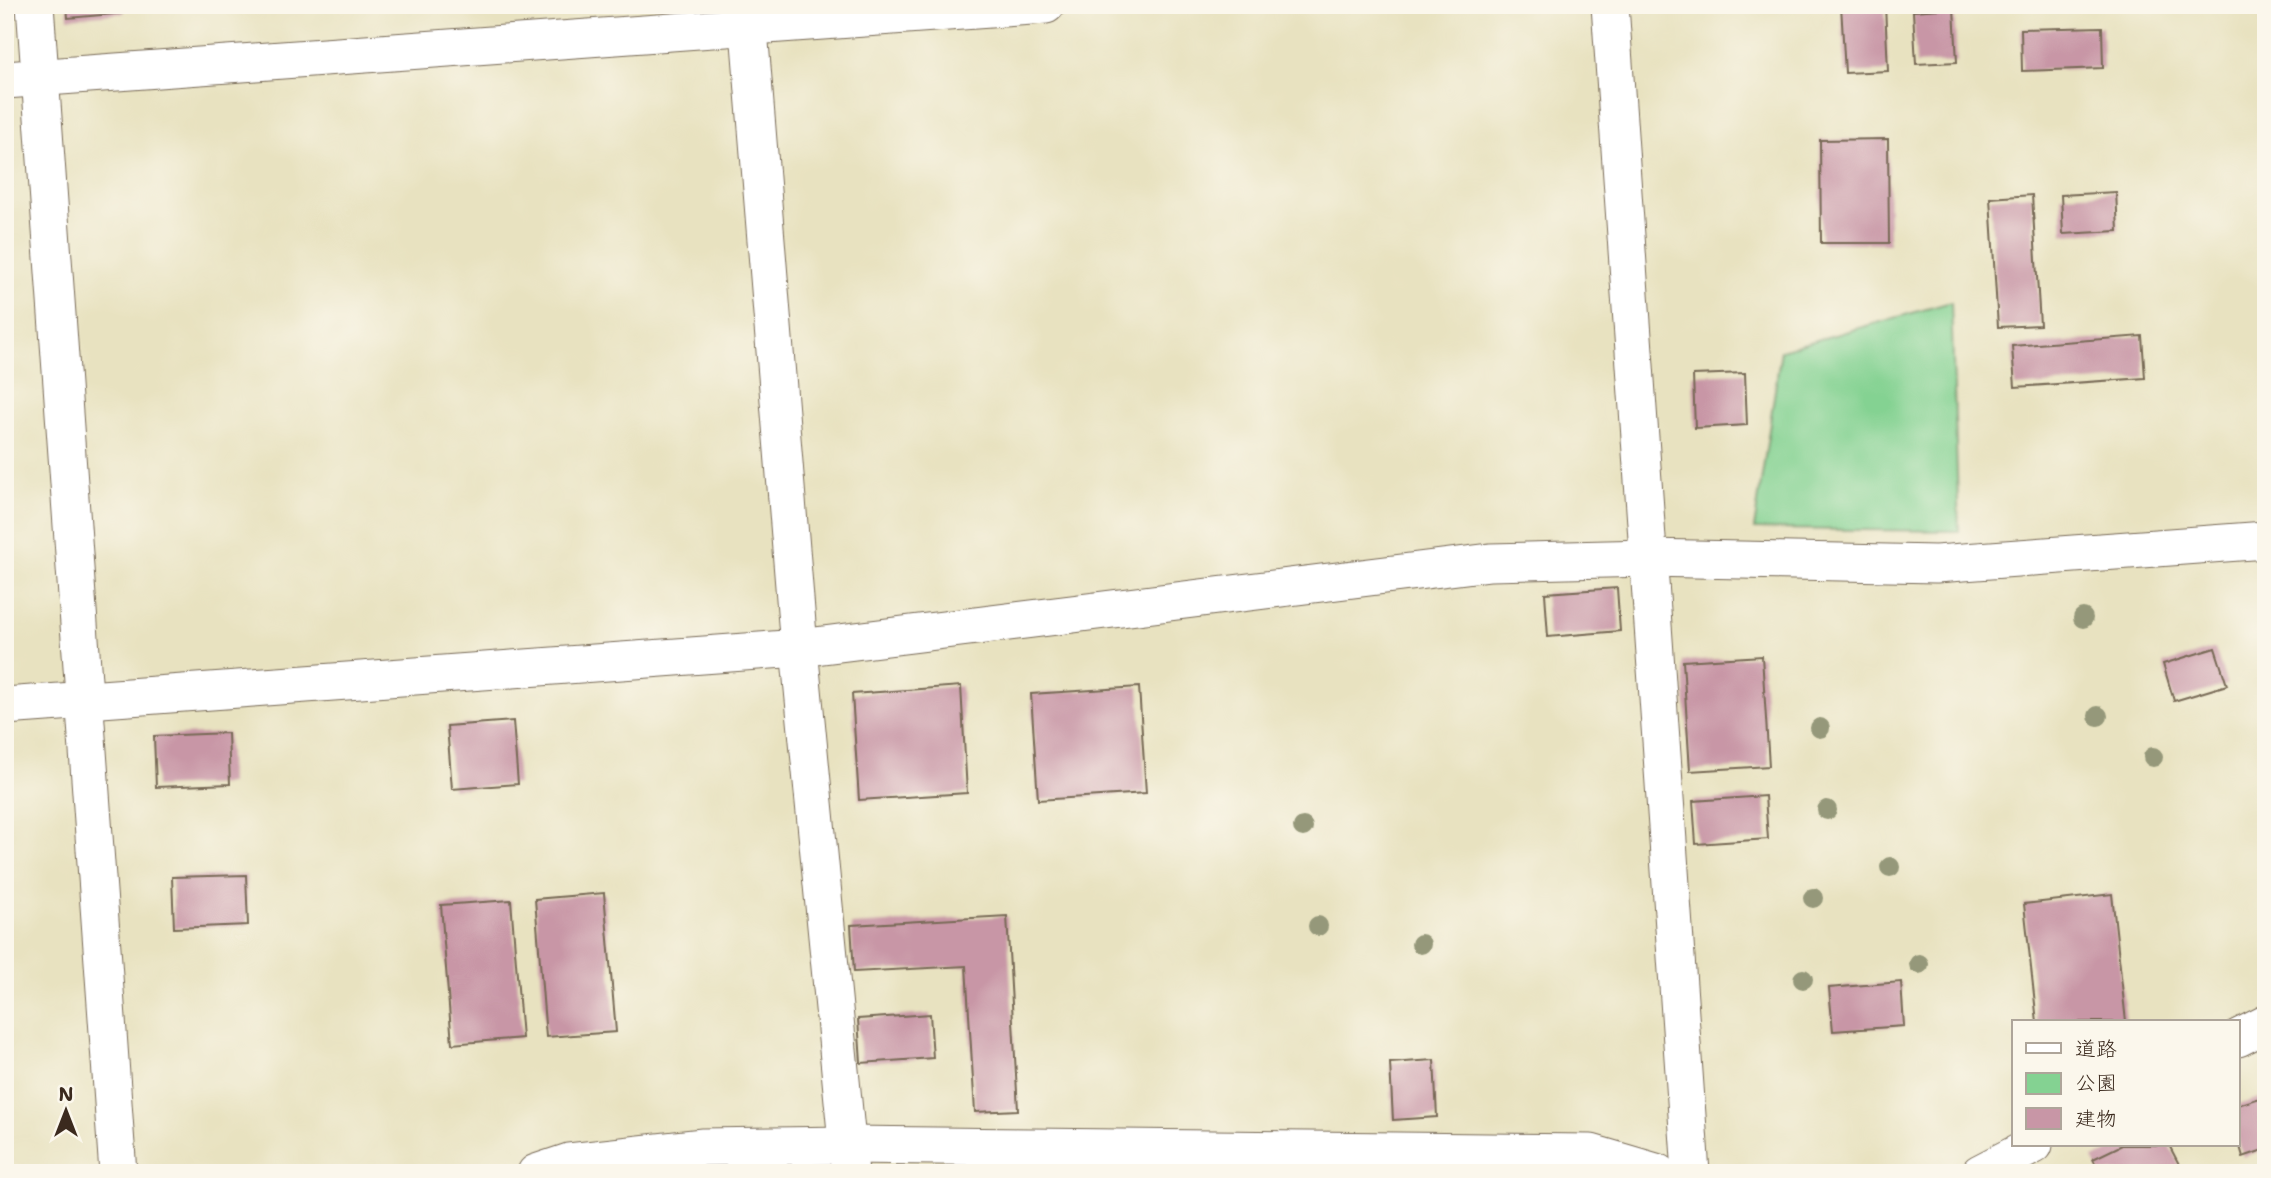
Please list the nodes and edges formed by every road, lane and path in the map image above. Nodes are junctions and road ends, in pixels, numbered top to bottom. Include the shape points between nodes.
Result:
1 (35, 5) edge
2 (1046, 5) edge
3 (1610, 5) edge
4 (748, 17) edge
5 (23, 78) edge
6 (2266, 540) edge
7 (1648, 558) junction
8 (799, 648) junction
9 (83, 701) junction
10 (5, 706) edge
11 (2266, 1024) edge
12 (2240, 1037) edge
13 (2032, 1146) edge
14 (849, 1159) edge
15 (1257, 1161) edge
16 (118, 1173) edge
17 (536, 1173) edge
18 (1660, 1173) edge
19 (1690, 1173) edge
20 (1980, 1173) edge

1 - 5 street
2 - 4 street
3 - 7 street
4 - 5 street
4 - 8 street
5 - 9 street
6 - 7 street via 1936,564
7 - 8 street via 1490,562
7 - 19 street
8 - 9 street
8 - 14 street
9 - 10 street
9 - 16 street
11 - 12 street
13 - 20 street
14 - 15 street
14 - 17 street via 703,1147 569,1162
15 - 18 street via 1591,1153

